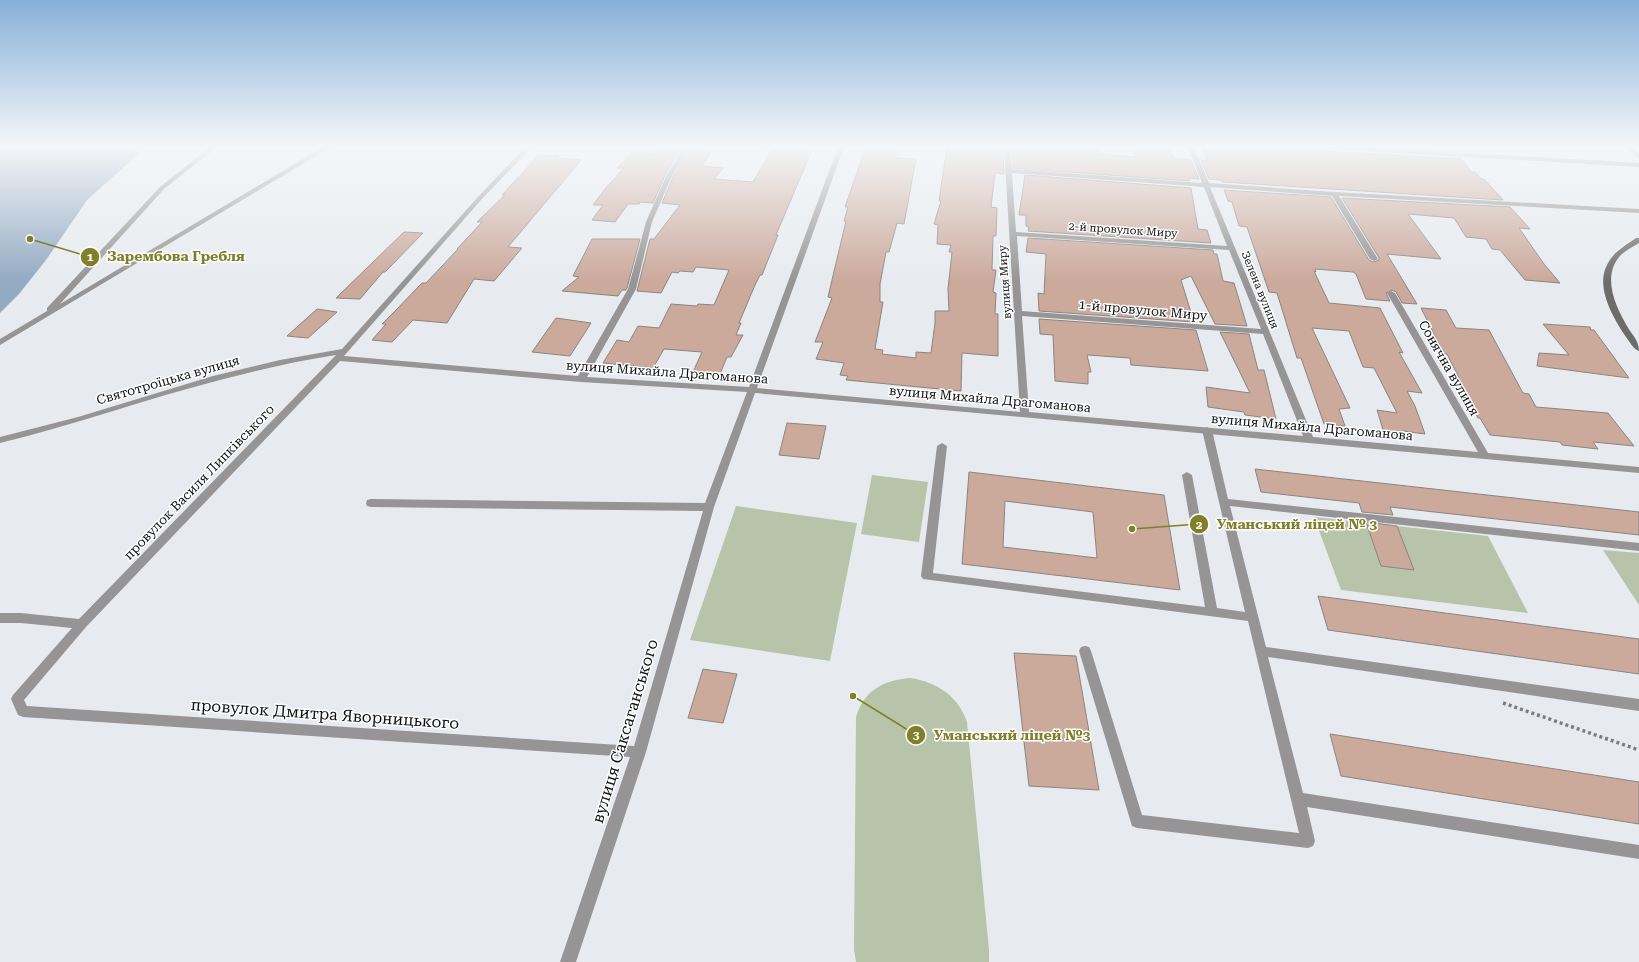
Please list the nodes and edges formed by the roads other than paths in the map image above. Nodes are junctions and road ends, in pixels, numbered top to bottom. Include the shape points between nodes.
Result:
1 (158, 192) edge
2 (253, 192) edge
3 (486, 192) edge
4 (662, 192) edge
5 (825, 192) edge
6 (1010, 192) edge
7 (1209, 192) edge
8 (1304, 192) edge
9 (1334, 194) junction
10 (1639, 211) edge
11 (1013, 234) junction
12 (1639, 240) edge
13 (1232, 248) junction
14 (1374, 259) dead end
15 (1391, 293) dead end
16 (1018, 313) junction
17 (42, 318) junction
18 (1266, 332) junction
19 (0, 343) edge
20 (1639, 348) edge
21 (341, 355) junction
22 (581, 379) junction
23 (752, 390) junction
24 (1025, 416) junction
25 (1207, 430) junction
26 (0, 440) edge
27 (1310, 441) junction
28 (942, 446) dead end
29 (1485, 456) junction
30 (1639, 470) edge
31 (1187, 476) dead end
32 (1224, 502) junction
33 (370, 503) dead end
34 (709, 508) junction
35 (1639, 547) edge
36 (1212, 612) junction
37 (1252, 617) junction
38 (0, 618) edge
39 (82, 624) junction
40 (1085, 651) dead end
41 (1261, 651) junction
42 (17, 699) joint
43 (1639, 705) edge
44 (639, 752) junction
45 (1298, 799) junction
46 (1639, 852) edge
47 (568, 962) edge

1 - 17 street
2 - 17 street
3 - 21 street
4 - 22 street via 649,222 632,289
5 - 23 street, вулиця Саксаганського
6 - 11 street, вулиця Миру
7 - 13 street, Зелена вулиця
8 - 9 street
9 - 10 street
9 - 14 street
11 - 13 street, 2-й провулок Миру
11 - 16 street, вулиця Миру
12 - 20 main road via 1616,256 1607,274 1612,304 1630,338
13 - 18 street, Зелена вулиця
15 - 29 street, Сонячна вулиця
16 - 18 street, 1-й провулок Миру
16 - 24 street, вулиця Миру
17 - 19 street
18 - 27 street, Зелена вулиця
21 - 22 street, вулиця Михайла Драгоманова
21 - 26 street, Святотроїцька вулиця via 290,360 215,379 38,432
21 - 39 street, провулок Василя Липківського
22 - 23 street, вулиця Михайла Драгоманова
23 - 24 street, вулиця Михайла Драгоманова
23 - 34 street, вулиця Саксаганського
24 - 25 street, вулиця Михайла Драгоманова
25 - 27 street, вулиця Михайла Драгоманова
25 - 32 street
27 - 29 street, вулиця Михайла Драгоманова
28 - 36 street via 927,576
29 - 30 street, вулиця Михайла Драгоманова
31 - 36 street
32 - 35 street
32 - 37 street
33 - 34 street
34 - 44 street, вулиця Саксаганського
36 - 37 street
37 - 41 street
38 - 39 street
39 - 42 street, провулок Василя Липківського
40 - 45 street via 1137,821 1308,841
41 - 43 street
41 - 45 street
42 - 44 street, провулок Дмитра Яворницького via 23,711
44 - 47 street, вулиця Саксаганського
45 - 46 street

